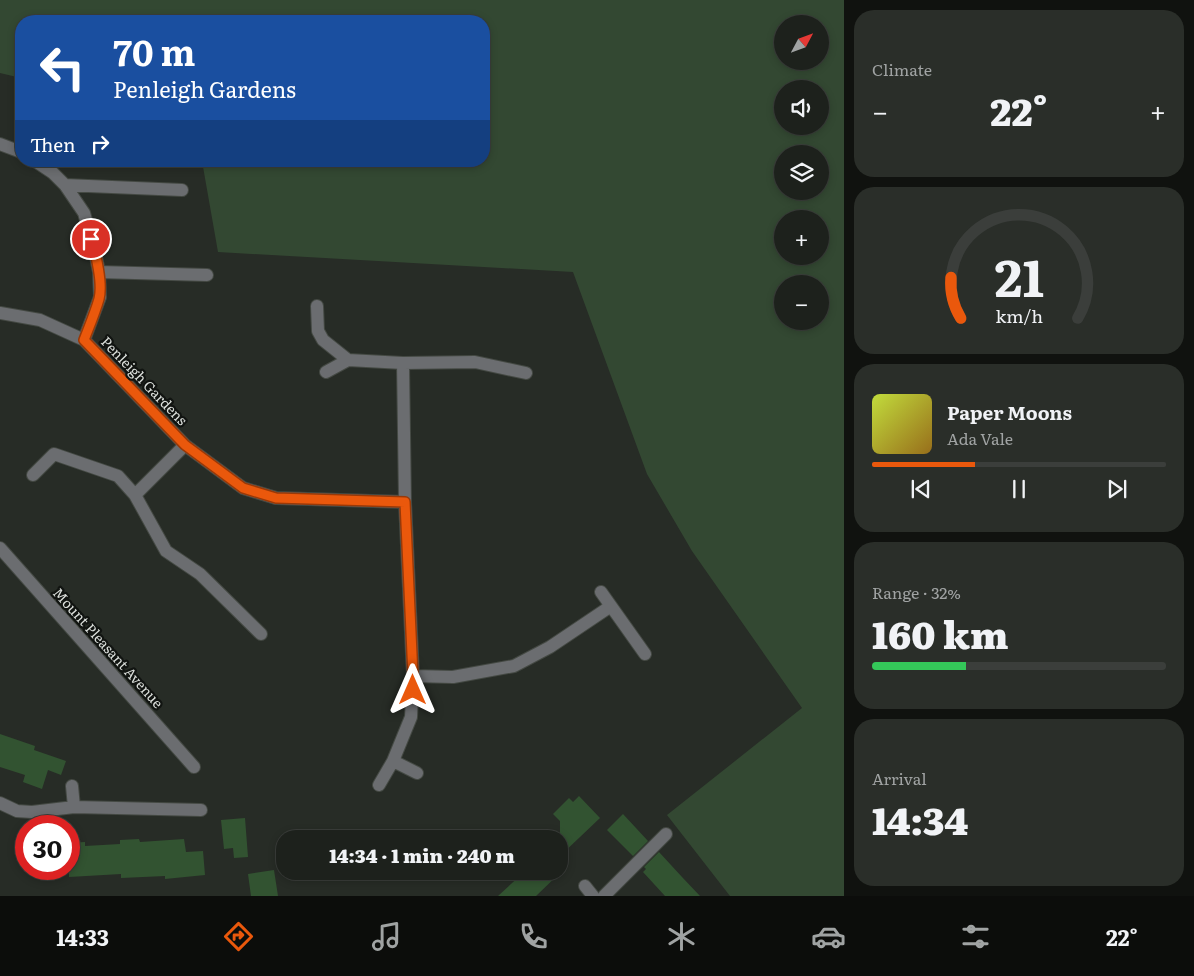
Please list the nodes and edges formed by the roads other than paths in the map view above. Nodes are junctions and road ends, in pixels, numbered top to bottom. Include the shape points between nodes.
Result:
1 (0, 144) edge
2 (15, 150) edge
3 (43, 167) edge
4 (65, 185) junction
5 (182, 190) dead end
6 (99, 272) junction
7 (207, 275) dead end
8 (318, 306) dead end
9 (0, 313) edge
10 (84, 340) junction
11 (348, 360) junction
12 (403, 363) junction
13 (326, 372) dead end
14 (526, 373) dead end
15 (185, 445) junction
16 (33, 475) dead end
17 (135, 495) junction
18 (405, 502) junction
19 (0, 548) edge
20 (602, 592) dead end
21 (611, 606) junction
22 (261, 634) dead end
23 (645, 654) dead end
24 (413, 676) junction
25 (393, 761) junction
26 (194, 767) dead end
27 (417, 773) dead end
28 (379, 785) dead end
29 (72, 786) dead end
30 (0, 803) edge
31 (74, 807) junction
32 (201, 810) dead end
33 (666, 834) dead end
34 (585, 886) dead end
35 (612, 894) edge
36 (593, 896) edge

1 - 2 street
3 - 4 street
4 - 5 street
4 - 6 street via 84,213
6 - 7 street
6 - 10 street via 100,297
8 - 11 street via 318,331 323,340
9 - 10 street, Penleigh Gardens via 40,320
10 - 15 street, Penleigh Gardens
11 - 12 street
11 - 13 street
12 - 14 street via 475,362
12 - 18 street
15 - 17 street
15 - 18 street, Penleigh Gardens via 243,488 276,498
16 - 17 street via 54,454 118,476
17 - 22 street via 166,551 200,574
18 - 24 street
19 - 26 street, Mount Pleasant Avenue
20 - 21 street
21 - 23 street
21 - 24 street via 550,647 514,666 453,677
24 - 25 street via 412,717
25 - 27 street
25 - 28 street
29 - 31 street
30 - 31 street via 17,811 32,812
31 - 32 street
33 - 35 street
34 - 36 street

